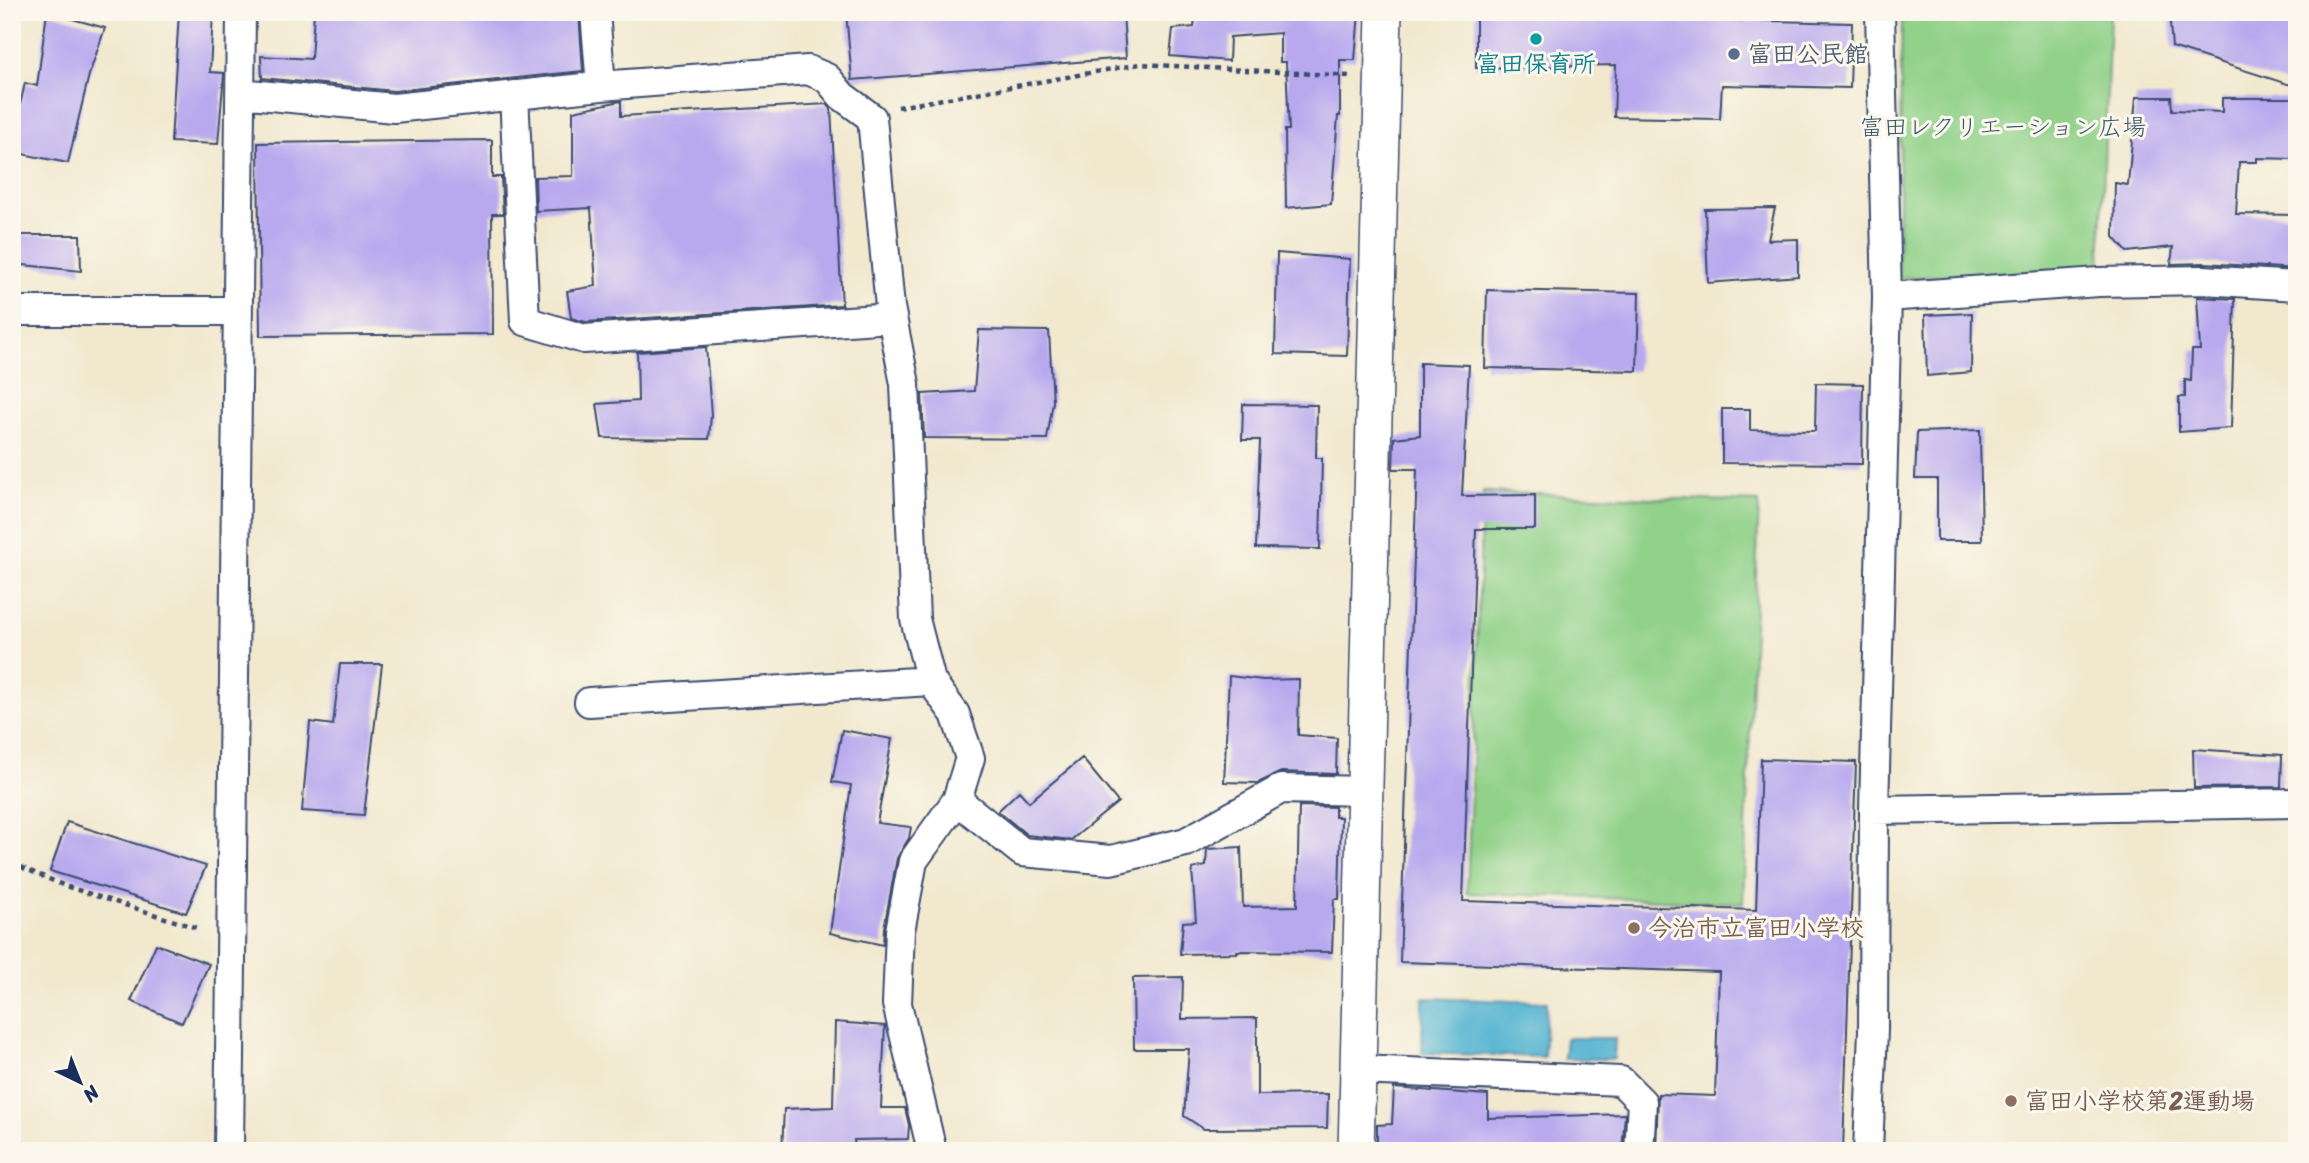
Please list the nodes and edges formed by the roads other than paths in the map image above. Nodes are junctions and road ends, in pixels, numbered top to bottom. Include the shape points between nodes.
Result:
1 (241, 12) edge
2 (596, 12) edge
3 (1384, 12) edge
4 (1880, 12) edge
5 (601, 86) junction
6 (240, 93) junction
7 (514, 95) junction
8 (2297, 286) edge
9 (1887, 297) junction
10 (12, 311) edge
11 (238, 311) junction
12 (892, 318) junction
13 (931, 681) junction
14 (589, 702) dead end
15 (1365, 791) junction
16 (957, 800) junction
17 (2297, 803) edge
18 (1874, 810) junction
19 (1358, 1070) junction
20 (229, 1151) edge
21 (932, 1151) edge
22 (1356, 1151) edge
23 (1639, 1151) edge
24 (1868, 1151) edge

1 - 6 street
2 - 5 street
3 - 15 street
4 - 9 street
5 - 7 street
5 - 12 street via 808,70 827,78 872,118
6 - 7 street via 394,108
6 - 11 street
7 - 12 street via 525,321 584,339
8 - 9 street via 2204,280 2099,282
9 - 18 street
10 - 11 street
11 - 20 street
12 - 13 street via 905,384 915,619
13 - 14 street
13 - 16 street via 955,714 970,758
15 - 16 street via 1281,789 1186,842 1111,860 1022,852
15 - 19 street
16 - 21 street via 913,860 900,931 897,1004
17 - 18 street
18 - 24 street
19 - 22 street
19 - 23 street via 1621,1081 1642,1102

